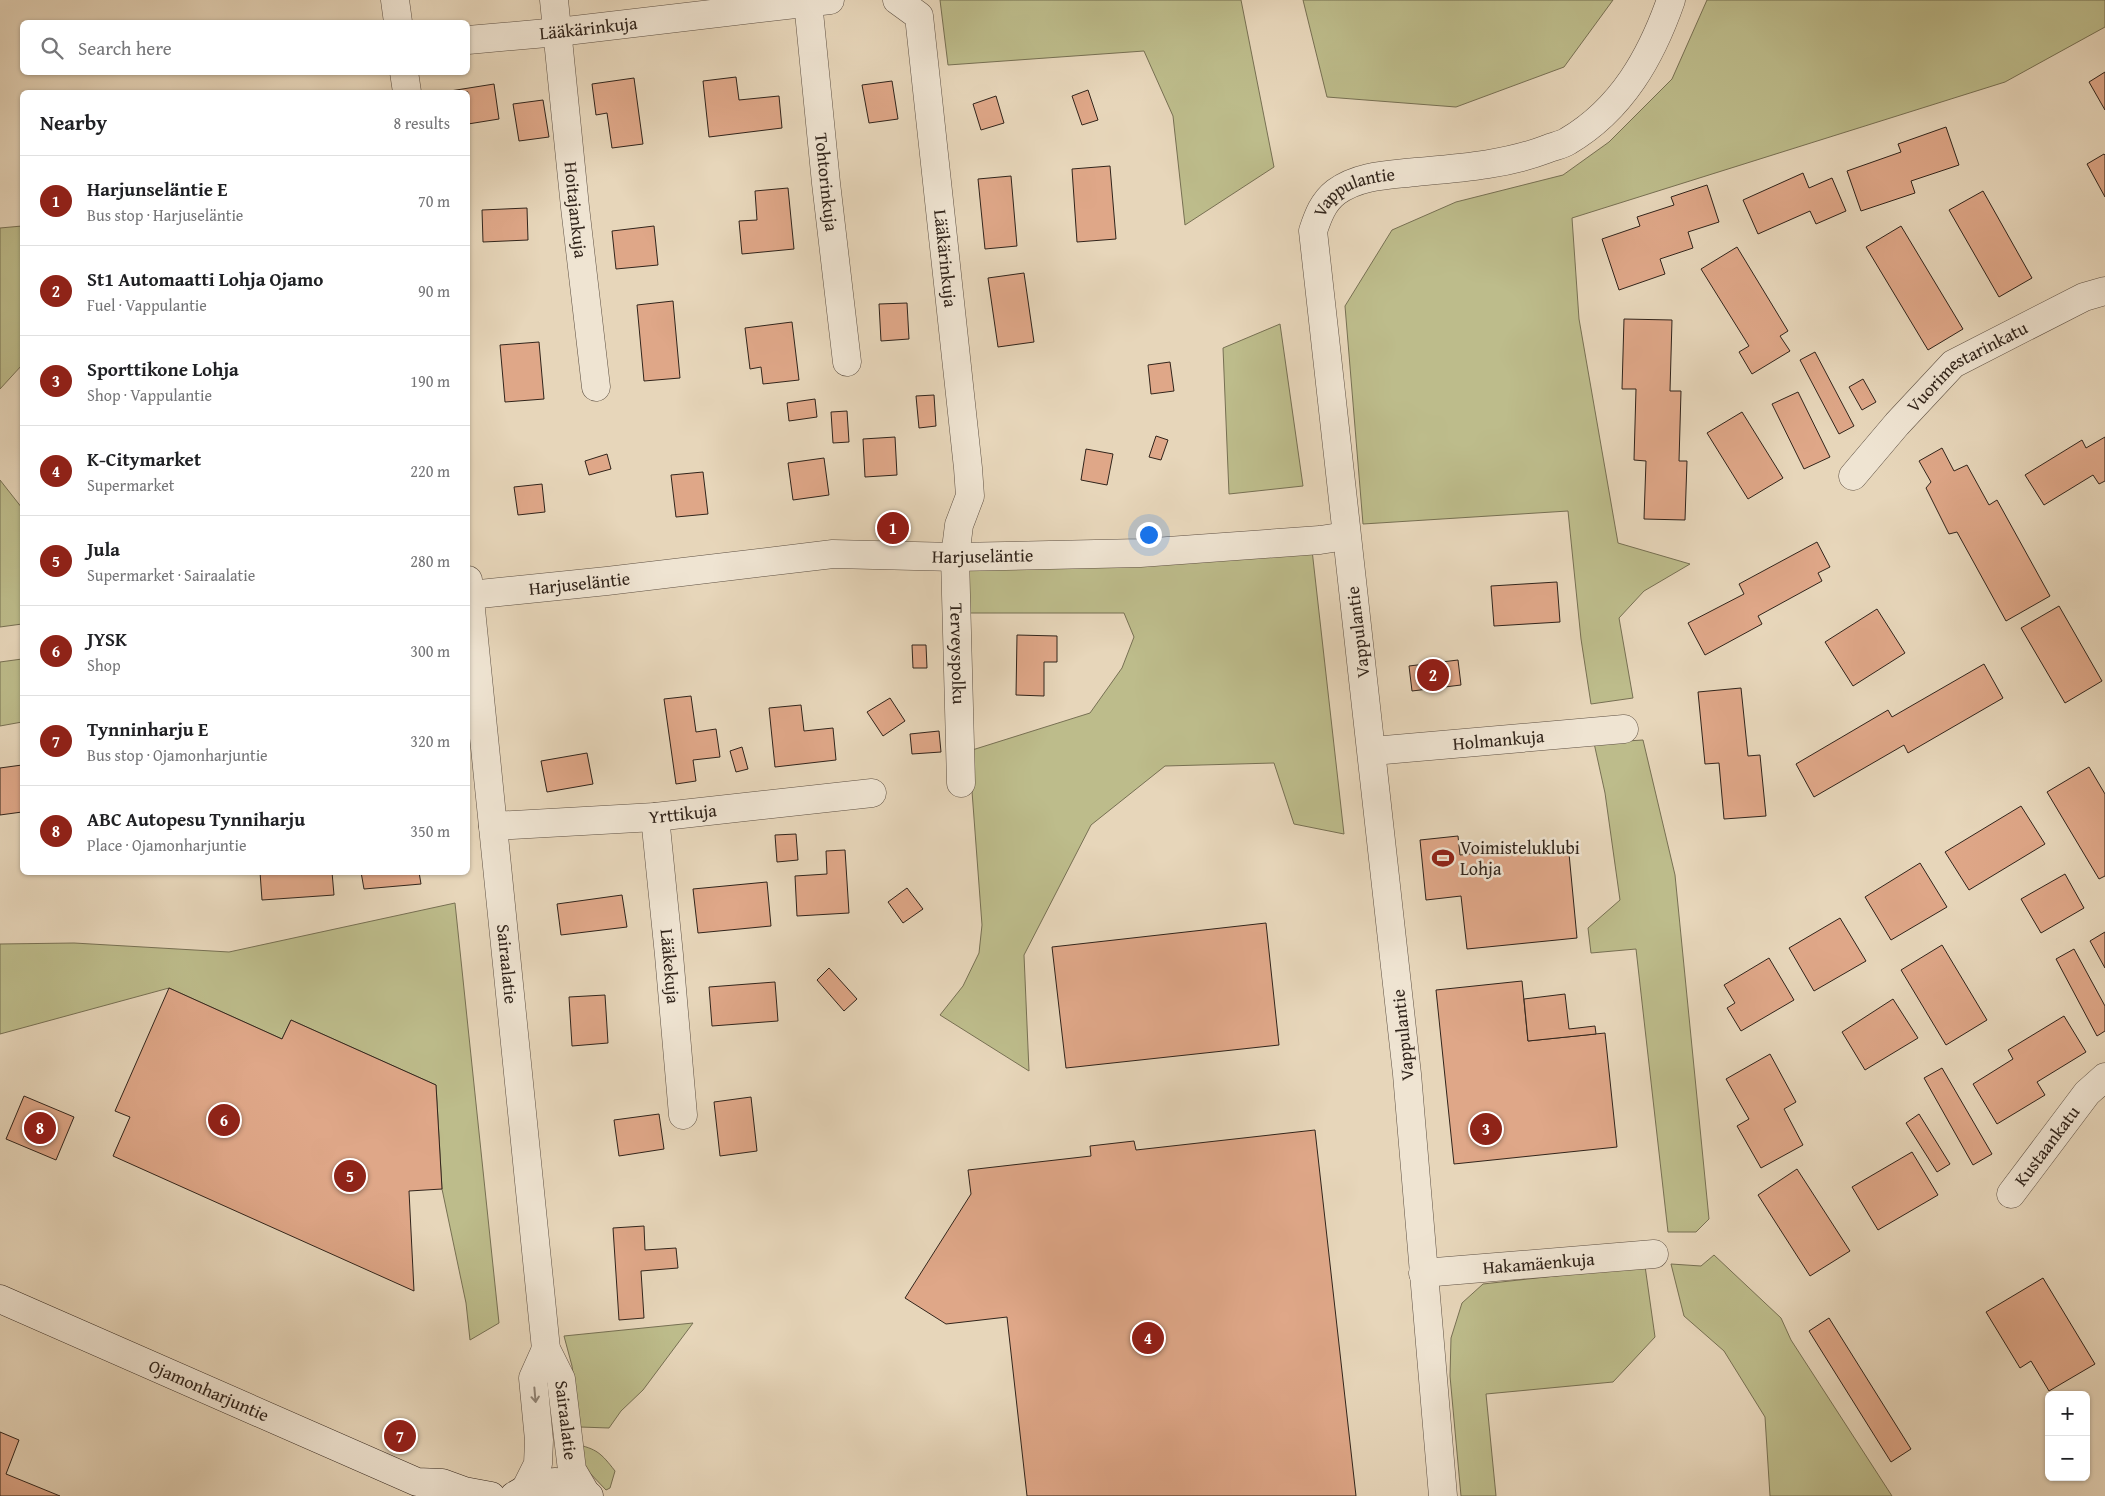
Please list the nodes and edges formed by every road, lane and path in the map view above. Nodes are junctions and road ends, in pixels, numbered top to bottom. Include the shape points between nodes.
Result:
1 (396, 0) edge
2 (554, 0) edge
3 (897, 0) edge
4 (1671, 0) edge
5 (819, 1) edge
6 (398, 20) edge
7 (558, 32) junction
8 (470, 40) edge
9 (404, 75) edge
10 (407, 90) edge
11 (2105, 291) edge
12 (847, 362) dead end
13 (596, 387) dead end
14 (1853, 476) dead end
15 (959, 525) joint
16 (1346, 536) junction
17 (955, 557) junction
18 (470, 588) edge
19 (470, 598) edge
20 (1624, 728) dead end
21 (1372, 751) junction
22 (960, 783) dead end
23 (872, 793) dead end
24 (654, 816) junction
25 (493, 826) junction
26 (2105, 1077) edge
27 (683, 1115) dead end
28 (2011, 1194) dead end
29 (1654, 1254) dead end
30 (1423, 1273) junction
31 (0, 1299) edge
32 (546, 1349) junction
33 (424, 1489) edge
34 (520, 1492) edge
35 (587, 1494) edge
36 (491, 1496) edge
37 (1443, 1496) edge

1 - 6 street
2 - 7 street, Hoitajankuja
3 - 15 street, Lääkärinkuja via 918,16 921,35 968,468 970,496
4 - 16 street, Vappulantie via 1658,36 1636,77 1606,114 1567,142 1524,158 1374,176 1335,192 1322,207 1313,231
5 - 7 street, Lääkärinkuja
5 - 12 street, Tohtorinkuja via 826,183
7 - 8 street, Lääkärinkuja
7 - 13 street, Hoitajankuja
9 - 10 street
11 - 14 street, Vuorimestarinkatu via 2084,297 1953,364
15 - 17 street, Terveyspolku
16 - 17 street, Harjuseläntie via 1140,553
16 - 21 street, Vappulantie
17 - 18 street, Harjuseläntie via 834,554
17 - 22 street, Terveyspolku
19 - 25 street, Sairaalatie
20 - 21 street, Holmankuja
21 - 30 street, Vappulantie via 1407,1074
23 - 24 street, Yrttikuja
24 - 25 street, Yrttikuja
24 - 27 street, Lääkekuja
25 - 32 street, Sairaalatie
26 - 28 street, Kustaankatu via 2087,1093
29 - 30 street, Hakamäenkuja
30 - 37 street, Vappulantie
31 - 33 street, Ojamonharjuntie
32 -> 34 street, Sairaalatie via 533,1378 538,1464
32 - 35 street, Sairaalatie via 561,1379 572,1470
33 - 36 street, Ojamonharjuntie via 442,1483
34 - 35 street via 540,1483 556,1482 571,1485

